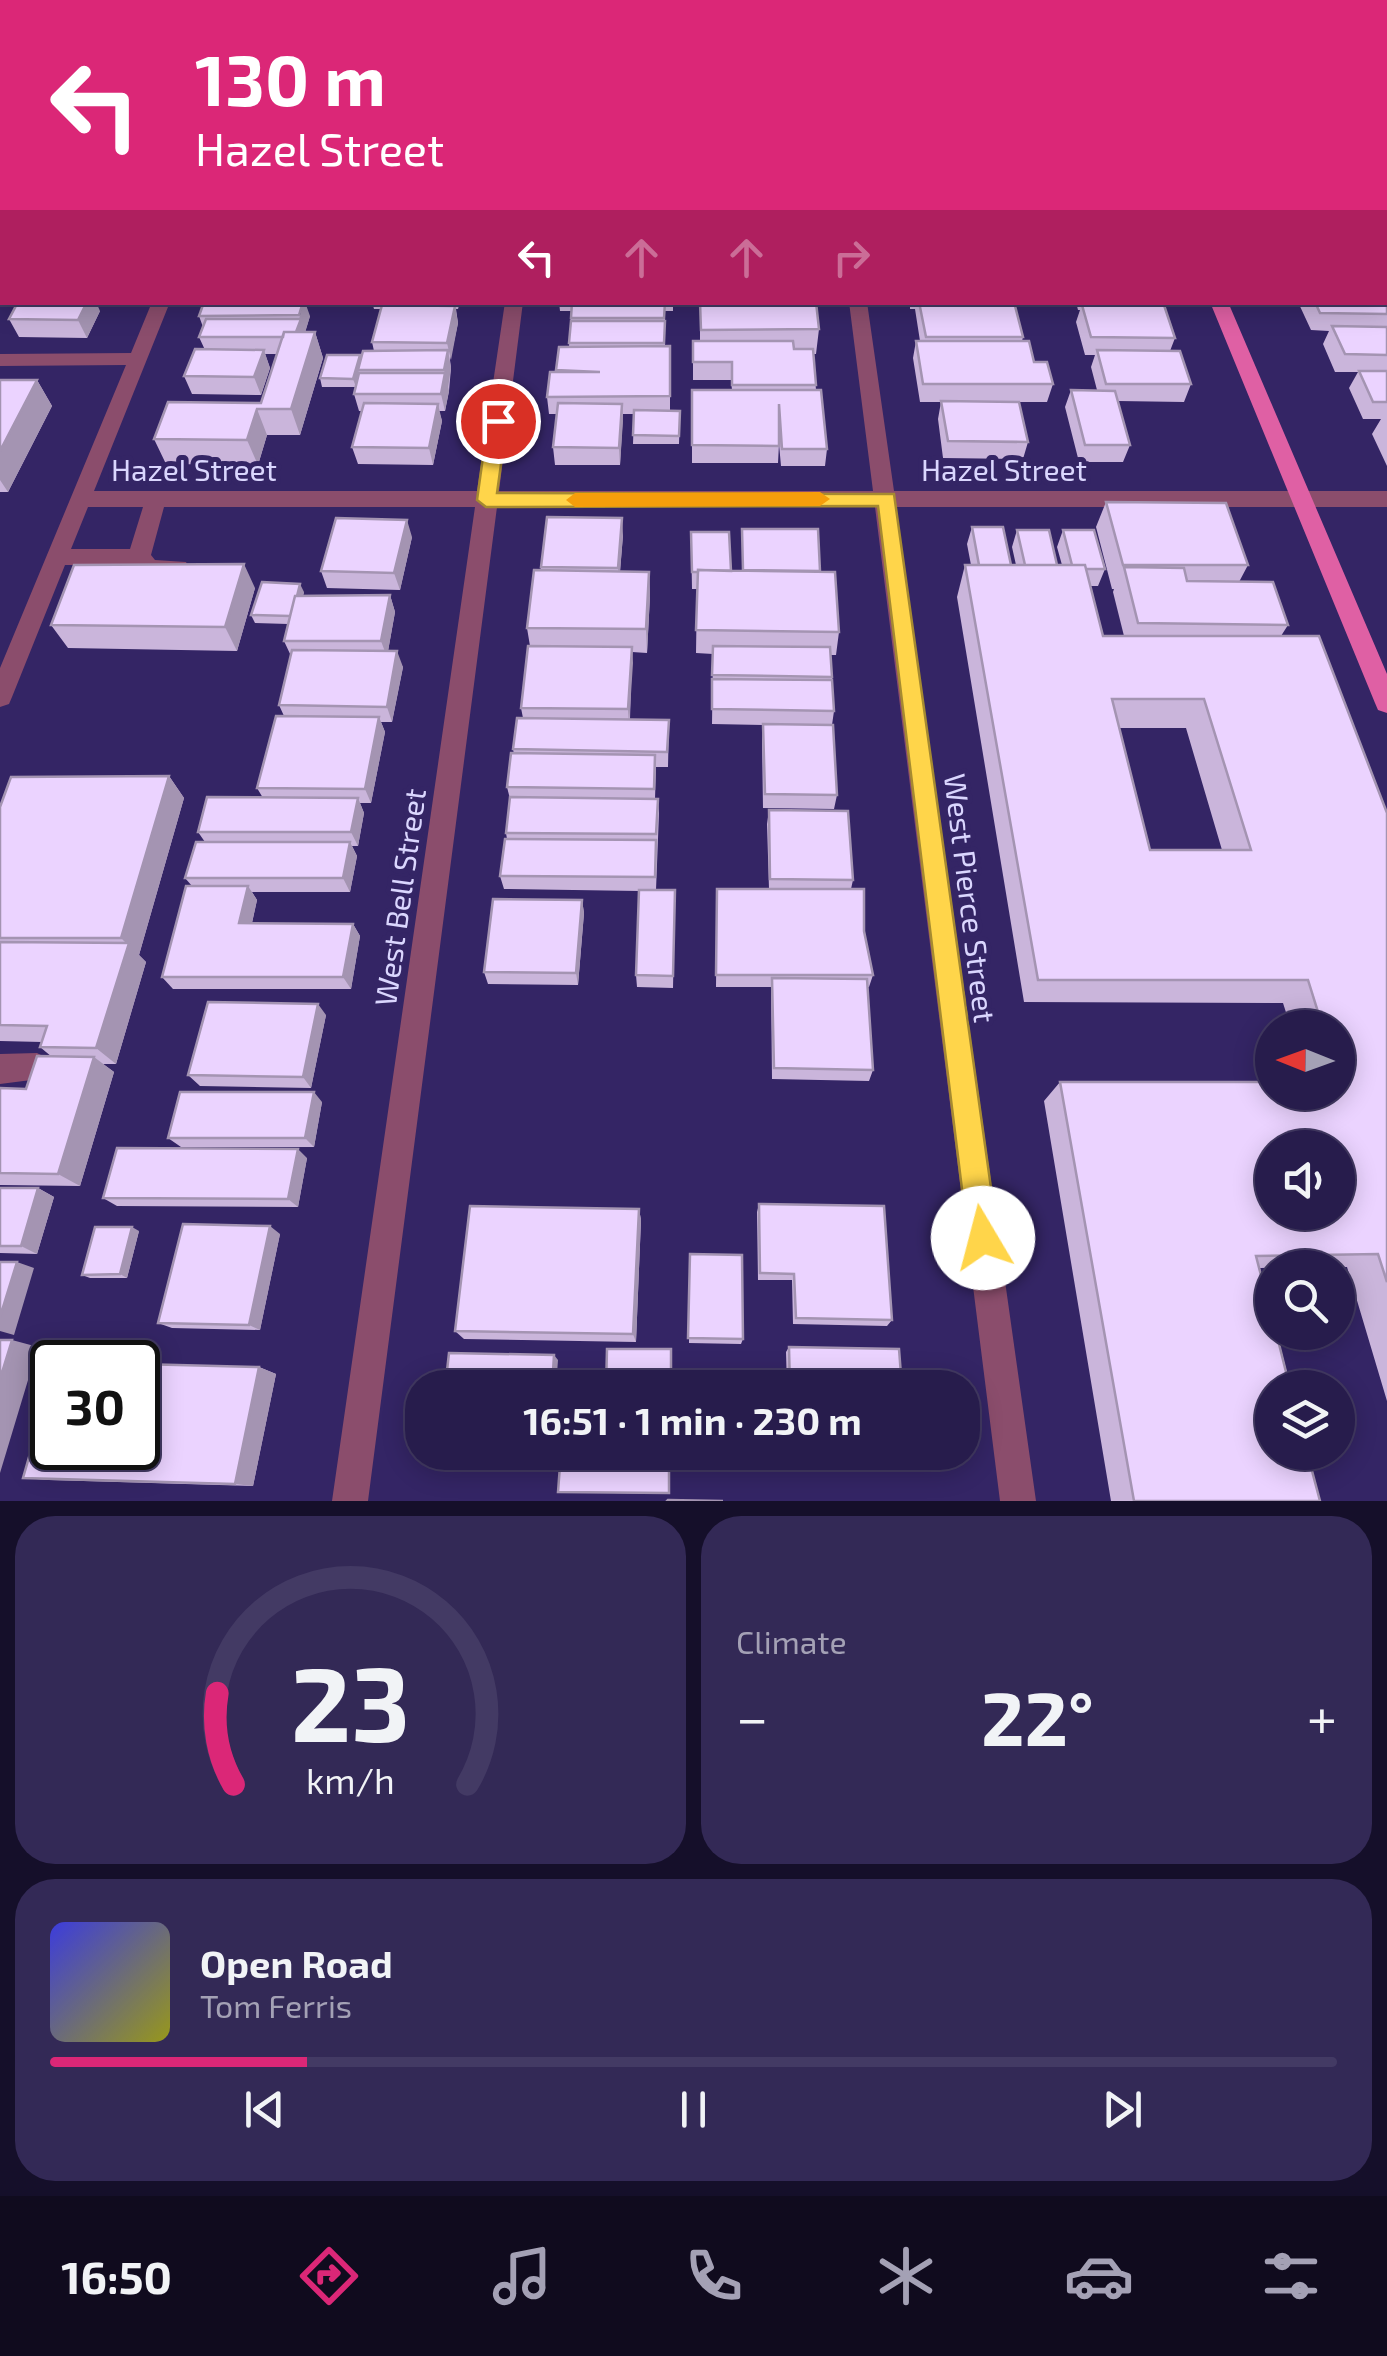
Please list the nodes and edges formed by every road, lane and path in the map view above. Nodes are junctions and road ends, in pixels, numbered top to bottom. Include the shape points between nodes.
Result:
1 (160, 305) edge
2 (514, 305) edge
3 (858, 305) edge
4 (1219, 305) edge
5 (138, 359) junction
6 (0, 360) edge
7 (82, 498) junction
8 (156, 498) junction
9 (887, 499) junction
10 (1302, 499) junction
11 (1387, 499) edge
12 (486, 500) junction
13 (140, 557) junction
14 (57, 558) junction
15 (203, 569) edge
16 (11, 643) edge
17 (0, 697) edge
18 (1387, 703) edge
19 (37, 1068) edge
20 (0, 1069) edge
21 (350, 1501) edge
22 (1018, 1501) edge

1 - 5 street
2 - 12 street, West Bell Street
3 - 9 street, West Pierce Street
4 - 10 main road
5 - 6 street
5 - 7 street
7 - 8 street, Hazel Street
7 - 14 street
8 - 12 street, Hazel Street
8 - 13 street
9 - 10 street, Hazel Street
9 - 12 street, Hazel Street
9 - 22 street, West Pierce Street
10 - 11 street, Hazel Street
10 - 18 main road
12 - 21 street, West Bell Street
13 - 14 street
13 - 15 street via 150,568
14 - 16 street
16 - 17 street
19 - 20 street

